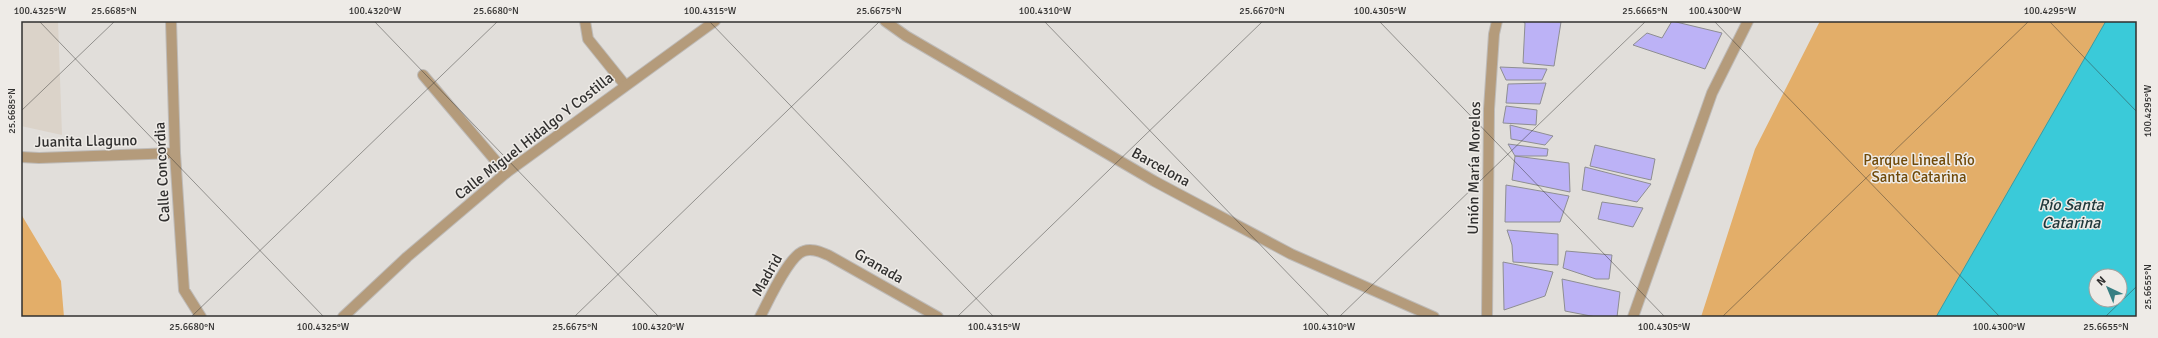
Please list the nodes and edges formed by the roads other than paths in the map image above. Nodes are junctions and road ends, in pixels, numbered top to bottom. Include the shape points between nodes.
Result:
1 (171, 21) edge
2 (585, 21) edge
3 (715, 21) edge
4 (885, 21) edge
5 (1497, 21) edge
6 (1748, 21) edge
7 (423, 75) dead end
8 (625, 85) junction
9 (175, 153) junction
10 (21, 157) edge
11 (506, 173) junction
12 (802, 251) joint
13 (201, 317) edge
14 (343, 317) edge
15 (760, 317) edge
16 (938, 317) edge
17 (1434, 317) edge
18 (1487, 317) edge
19 (1633, 317) edge

1 - 9 street, Calle Concordia
2 - 8 street via 588,39
3 - 8 street, Calle Miguel Hidalgo Y Costilla
4 - 17 street, Barcelona via 906,36 1168,188 1291,254
5 - 18 street, Unión María Morelos via 1489,109
6 - 19 street via 1712,93
7 - 11 street
8 - 11 street, Calle Miguel Hidalgo Y Costilla
9 - 10 street, Juanita Llaguno
9 - 13 street, Calle Concordia via 184,290
11 - 14 street, Calle Miguel Hidalgo Y Costilla via 407,257
12 - 15 street, Madrid via 792,259
12 - 16 street, Granada via 815,250 828,254

